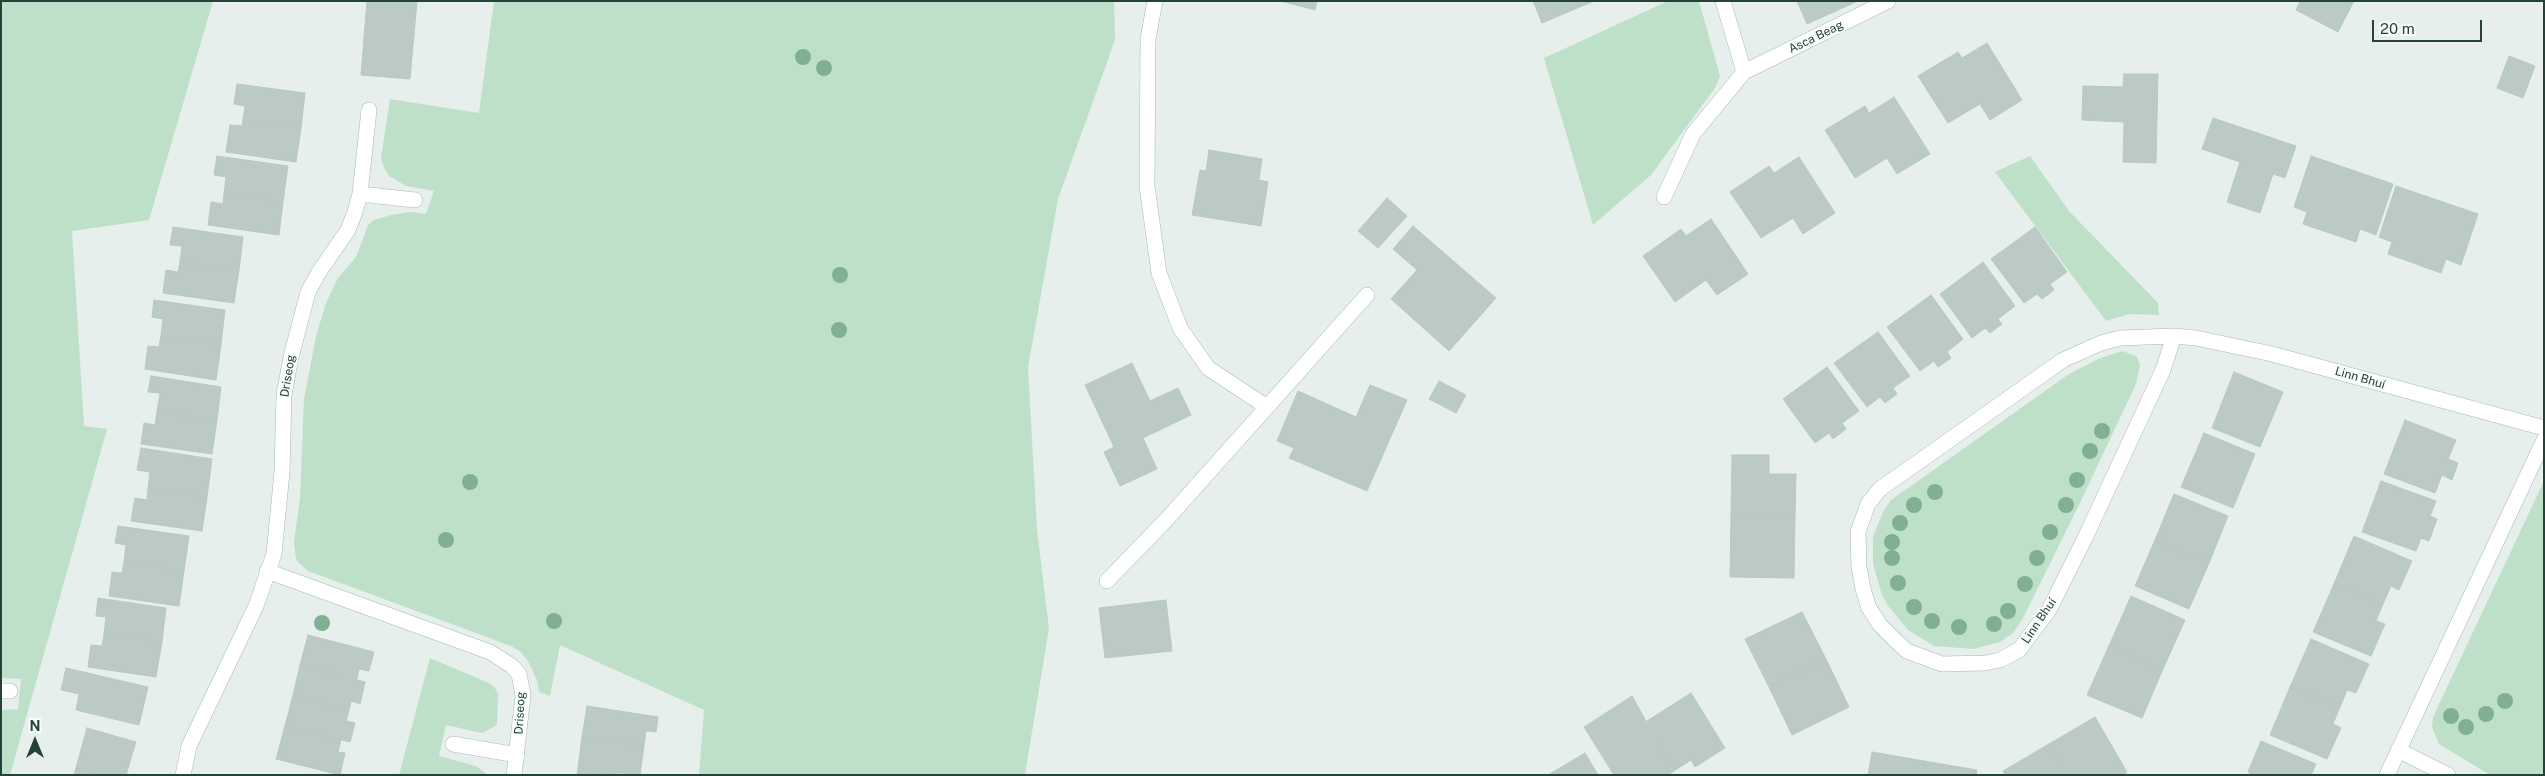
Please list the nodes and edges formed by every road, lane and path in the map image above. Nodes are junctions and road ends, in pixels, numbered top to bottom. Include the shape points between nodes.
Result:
1 (1155, 1) edge
2 (1723, 1) edge
3 (1888, 1) edge
4 (1744, 72) junction
5 (369, 110) dead end
6 (360, 194) junction
7 (1664, 197) dead end
8 (415, 200) dead end
9 (1367, 295) dead end
10 (2174, 336) junction
11 (1267, 407) junction
12 (2544, 428) edge
13 (2544, 440) edge
14 (267, 571) junction
15 (1106, 581) dead end
16 (453, 744) dead end
17 (2398, 750) junction
18 (517, 755) junction
19 (183, 775) edge
20 (514, 775) edge
21 (2387, 775) edge
22 (2448, 775) edge

1 - 11 street via 1148,39 1146,186 1159,273 1180,328 1208,368
2 - 4 street
3 - 4 street, Asca Beag
4 - 7 street, Asca Beag via 1693,134
5 - 6 street, Driseog
6 - 8 street
6 - 14 street, Driseog via 348,230 319,272 302,310 284,395 282,472 274,554
9 - 11 street
10 - 10 street, Linn Bhuí via 2120,338 2063,360 1880,489 1861,518 1859,567 1870,608 1894,640 1907,650 1942,664 1985,663 2000,660 2019,650 2048,610 2085,538 2163,370
10 - 12 street, Linn Bhuí via 2272,354
11 - 15 street via 1167,519
13 - 17 street
14 - 18 street, Driseog via 490,652 508,663 519,674 523,695
14 - 19 street, Driseog via 240,641 189,746
16 - 18 street
17 - 21 street
17 - 22 street
18 - 20 street, Driseog

